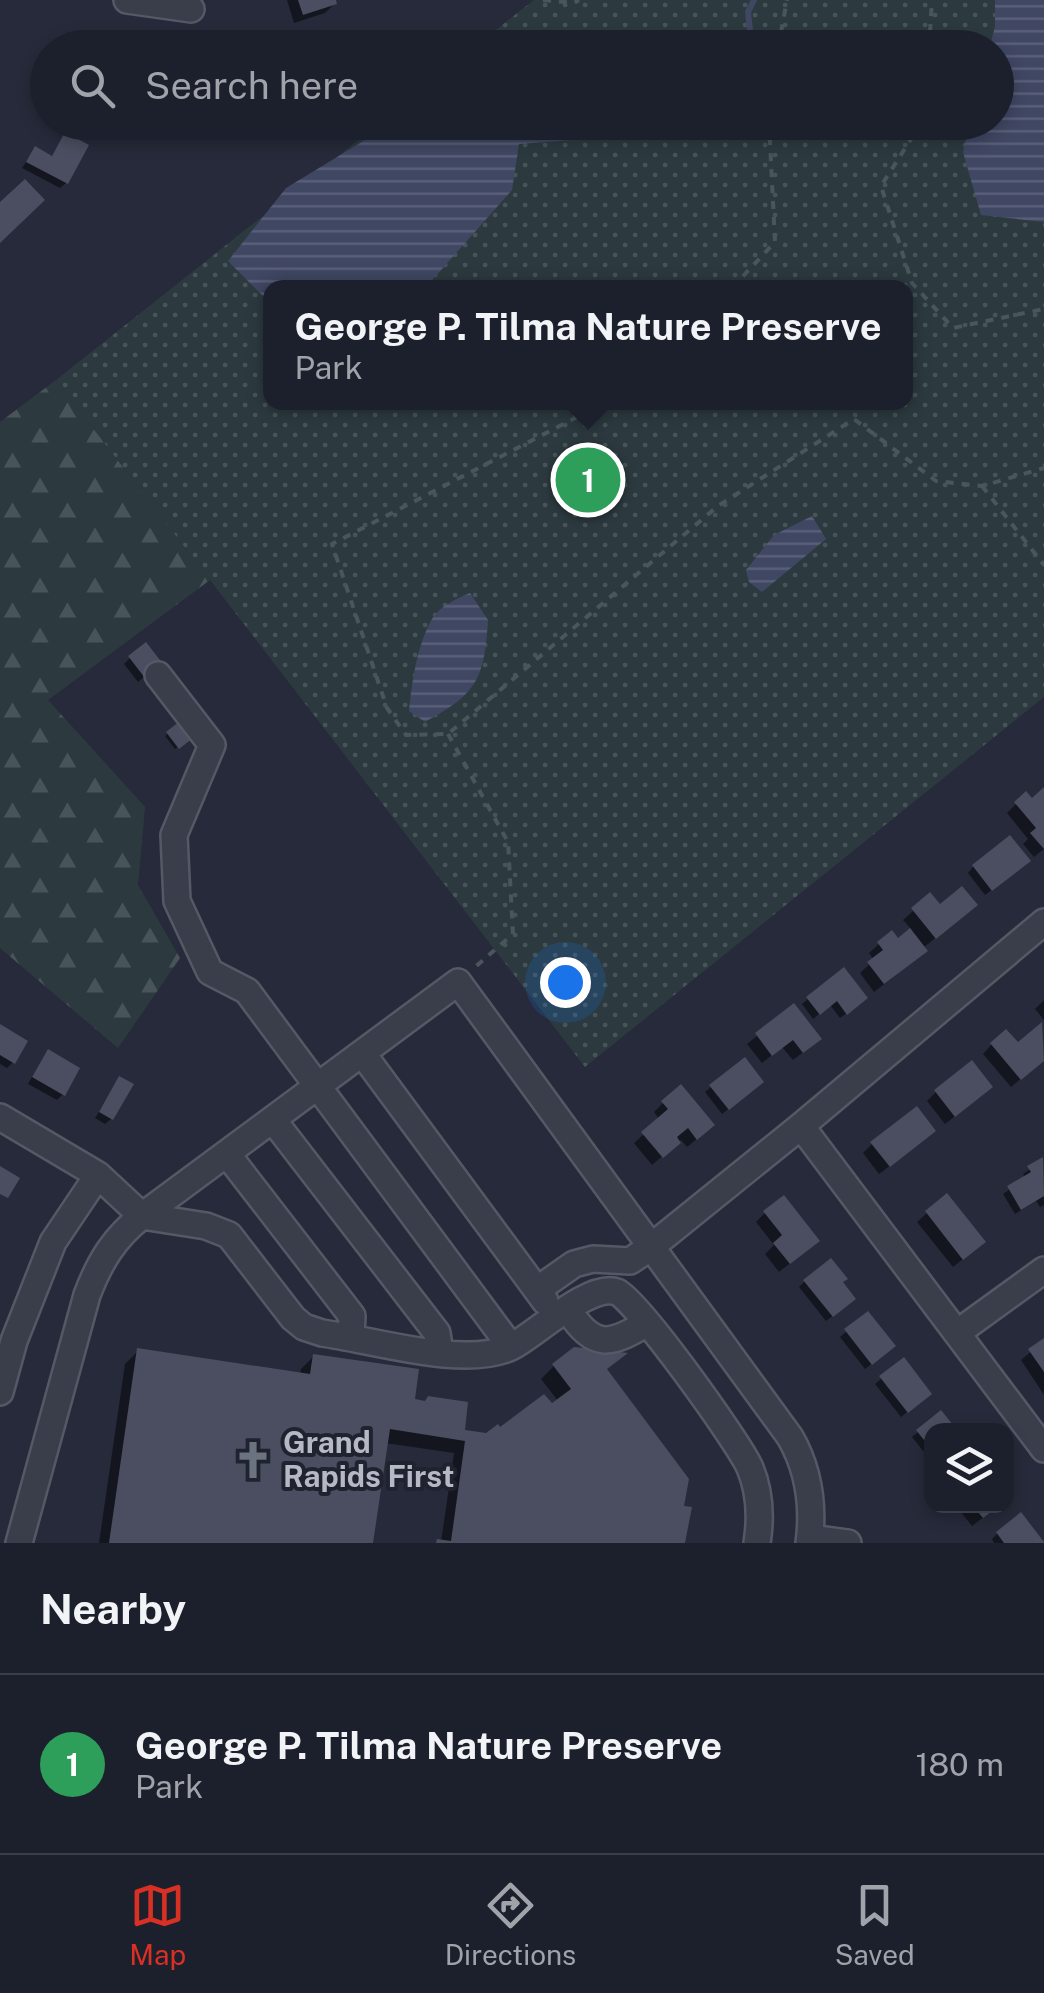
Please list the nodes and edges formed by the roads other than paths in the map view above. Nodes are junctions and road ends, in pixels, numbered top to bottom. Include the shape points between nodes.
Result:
1 (127, 0) edge
2 (191, 9) dead end
3 (158, 675) dead end
4 (1044, 922) edge
5 (362, 1053) junction
6 (318, 1086) junction
7 (0, 1117) edge
8 (272, 1120) junction
9 (800, 1126) junction
10 (227, 1154) junction
11 (98, 1174) junction
12 (142, 1216) junction
13 (651, 1247) junction
14 (1044, 1270) edge
15 (537, 1290) junction
16 (562, 1313) junction
17 (647, 1323) junction
18 (958, 1333) junction
19 (352, 1337) junction
20 (511, 1347) junction
21 (440, 1353) junction
22 (0, 1392) edge
23 (1044, 1449) edge
24 (809, 1540) edge
25 (19, 1543) edge
26 (757, 1543) edge
27 (848, 1543) edge

1 - 2 street
3 - 6 street via 212,745 174,834 177,901 210,972 247,991
4 - 9 street
5 - 6 street
5 - 13 street via 458,982
5 - 15 street
6 - 8 street
6 - 20 street
7 - 11 street
8 - 10 street
8 - 21 street via 436,1333
9 - 13 street
9 - 18 street
10 - 12 street
10 - 19 street via 352,1316
11 - 12 street
11 - 22 street via 53,1242
12 - 19 street via 229,1235 304,1327
12 - 25 street via 107,1250 87,1294
13 - 15 street via 630,1262 574,1264
13 - 24 street via 797,1449 811,1502
14 - 18 street
15 - 16 street
16 - 17 street via 597,1340 618,1339
16 - 17 street via 603,1290 629,1300
16 - 20 street
17 - 26 street via 750,1468 757,1488
18 - 23 street
19 - 21 street
20 - 21 street via 476,1355
24 - 27 street

